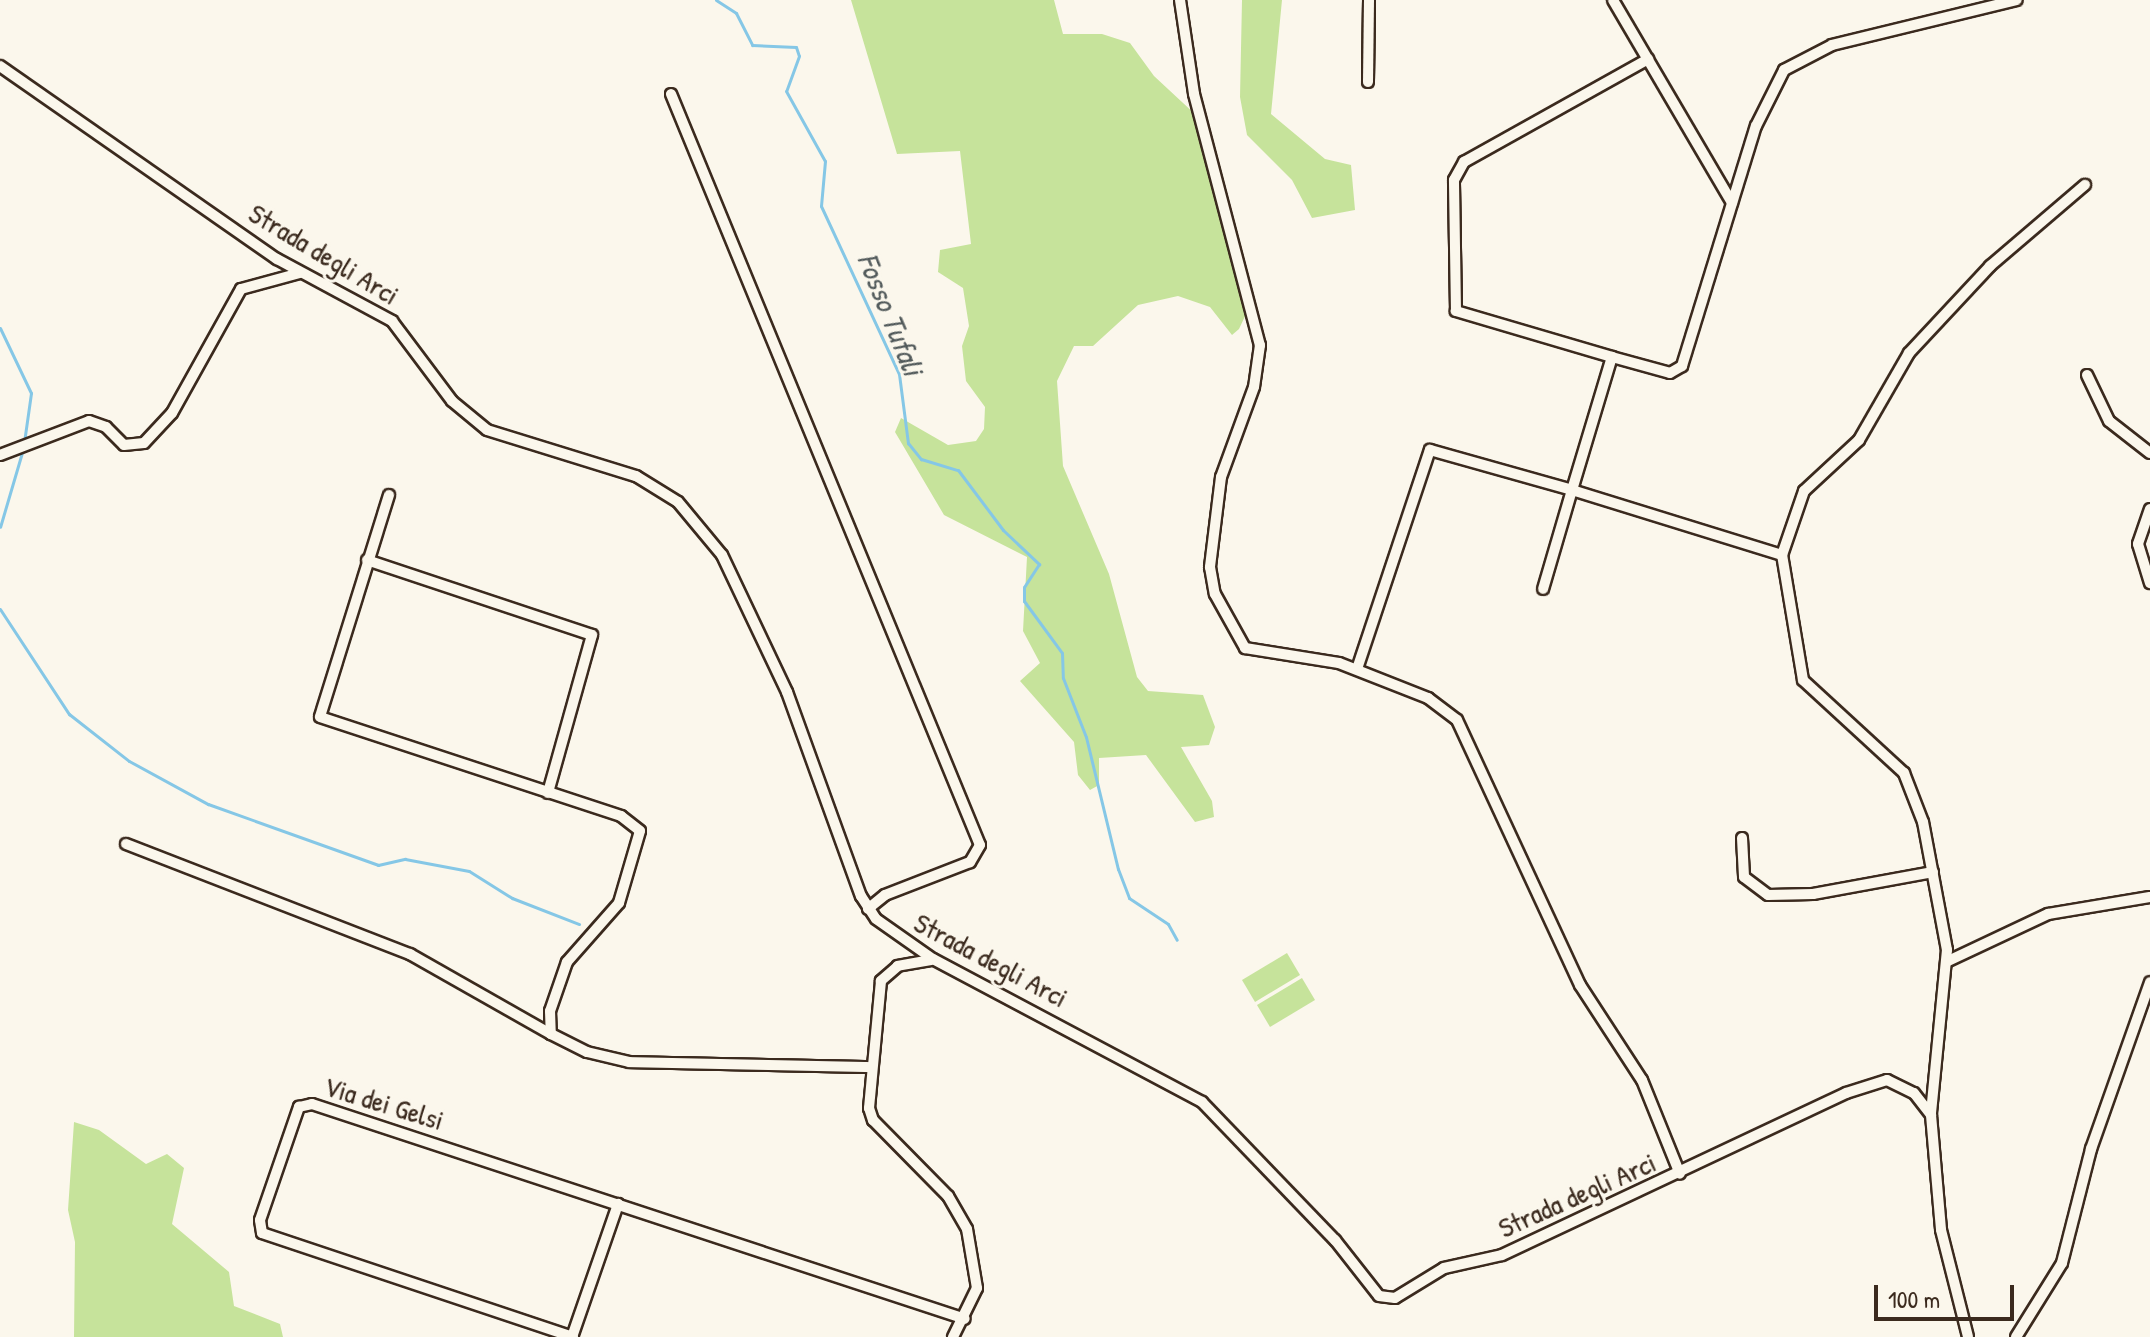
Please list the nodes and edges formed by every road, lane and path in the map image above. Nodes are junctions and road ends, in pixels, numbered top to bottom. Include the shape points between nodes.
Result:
1 (1180, 0) edge
2 (1369, 0) edge
3 (1613, 0) edge
4 (2017, 0) edge
5 (1648, 59) junction
6 (0, 66) edge
7 (1368, 82) dead end
8 (671, 94) dead end
9 (2085, 185) dead end
10 (1732, 203) junction
11 (300, 273) junction
12 (1612, 357) junction
13 (2087, 375) dead end
14 (2150, 453) edge
15 (0, 455) edge
16 (1572, 490) junction
17 (389, 495) dead end
18 (2150, 509) edge
19 (1782, 555) junction
20 (367, 560) junction
21 (2150, 583) edge
22 (1543, 589) dead end
23 (1357, 669) junction
24 (548, 793) junction
25 (1742, 838) dead end
26 (126, 844) dead end
27 (1933, 872) junction
28 (2150, 897) edge
29 (868, 909) junction
30 (933, 959) junction
31 (1946, 962) junction
32 (2150, 982) edge
33 (551, 1034) junction
34 (872, 1067) junction
35 (1931, 1115) junction
36 (1680, 1174) junction
37 (618, 1204) junction
38 (965, 1319) junction
39 (572, 1337) edge
40 (953, 1337) edge
41 (1968, 1337) edge
42 (2016, 1337) edge

1 - 23 street via 1194,94 1260,345 1254,387 1221,477 1211,583 1242,646 1305,653
2 - 7 street
3 - 5 street
4 - 10 street via 1832,45 1791,64 1761,112
5 - 10 street
5 - 12 street via 1462,164 1454,180 1454,308
6 - 11 street, Strada degli Arci
8 - 29 street via 980,845 970,862 885,895
9 - 19 street via 1990,266 1909,353 1859,440 1804,491
10 - 12 street via 1681,368 1667,373
11 - 15 street via 241,289 172,413 144,443 124,445 106,427 89,421
11 - 29 street, Strada degli Arci via 392,321 452,401 487,430 642,478 696,520 720,551 783,683
12 - 16 street
13 - 14 street via 2106,418
16 - 19 street
16 - 22 street
16 - 23 street via 1440,450 1427,451
17 - 20 street
18 - 21 street via 2138,544
19 - 27 street via 1803,680 1906,777
20 - 24 street via 592,635
20 - 24 street via 320,703 321,719
23 - 36 street via 1436,702 1461,726 1580,985 1645,1086
24 - 33 street via 628,819 641,835 616,907 570,956 550,1011
25 - 27 street via 1743,874 1753,889 1768,895 1821,893
26 - 33 street via 410,954
27 - 31 street
28 - 31 street via 2055,912
29 - 30 street, Strada degli Arci via 894,935
30 - 34 street via 898,966 882,978
30 - 36 street, Strada degli Arci via 1207,1106 1386,1299 1439,1270 1499,1257
31 - 35 street
32 - 42 street via 2091,1149 2062,1263
33 - 34 street via 587,1052 629,1062
34 - 38 street via 871,1118 948,1196 967,1229 977,1283
35 - 36 street, Strada degli Arci via 1911,1090 1877,1081
35 - 41 street via 1939,1220
37 - 38 street, Via dei Gelsi
37 - 39 street, Via dei Gelsi
37 - 39 street, Via dei Gelsi via 312,1104 296,1113 260,1220 262,1233
38 - 40 street

